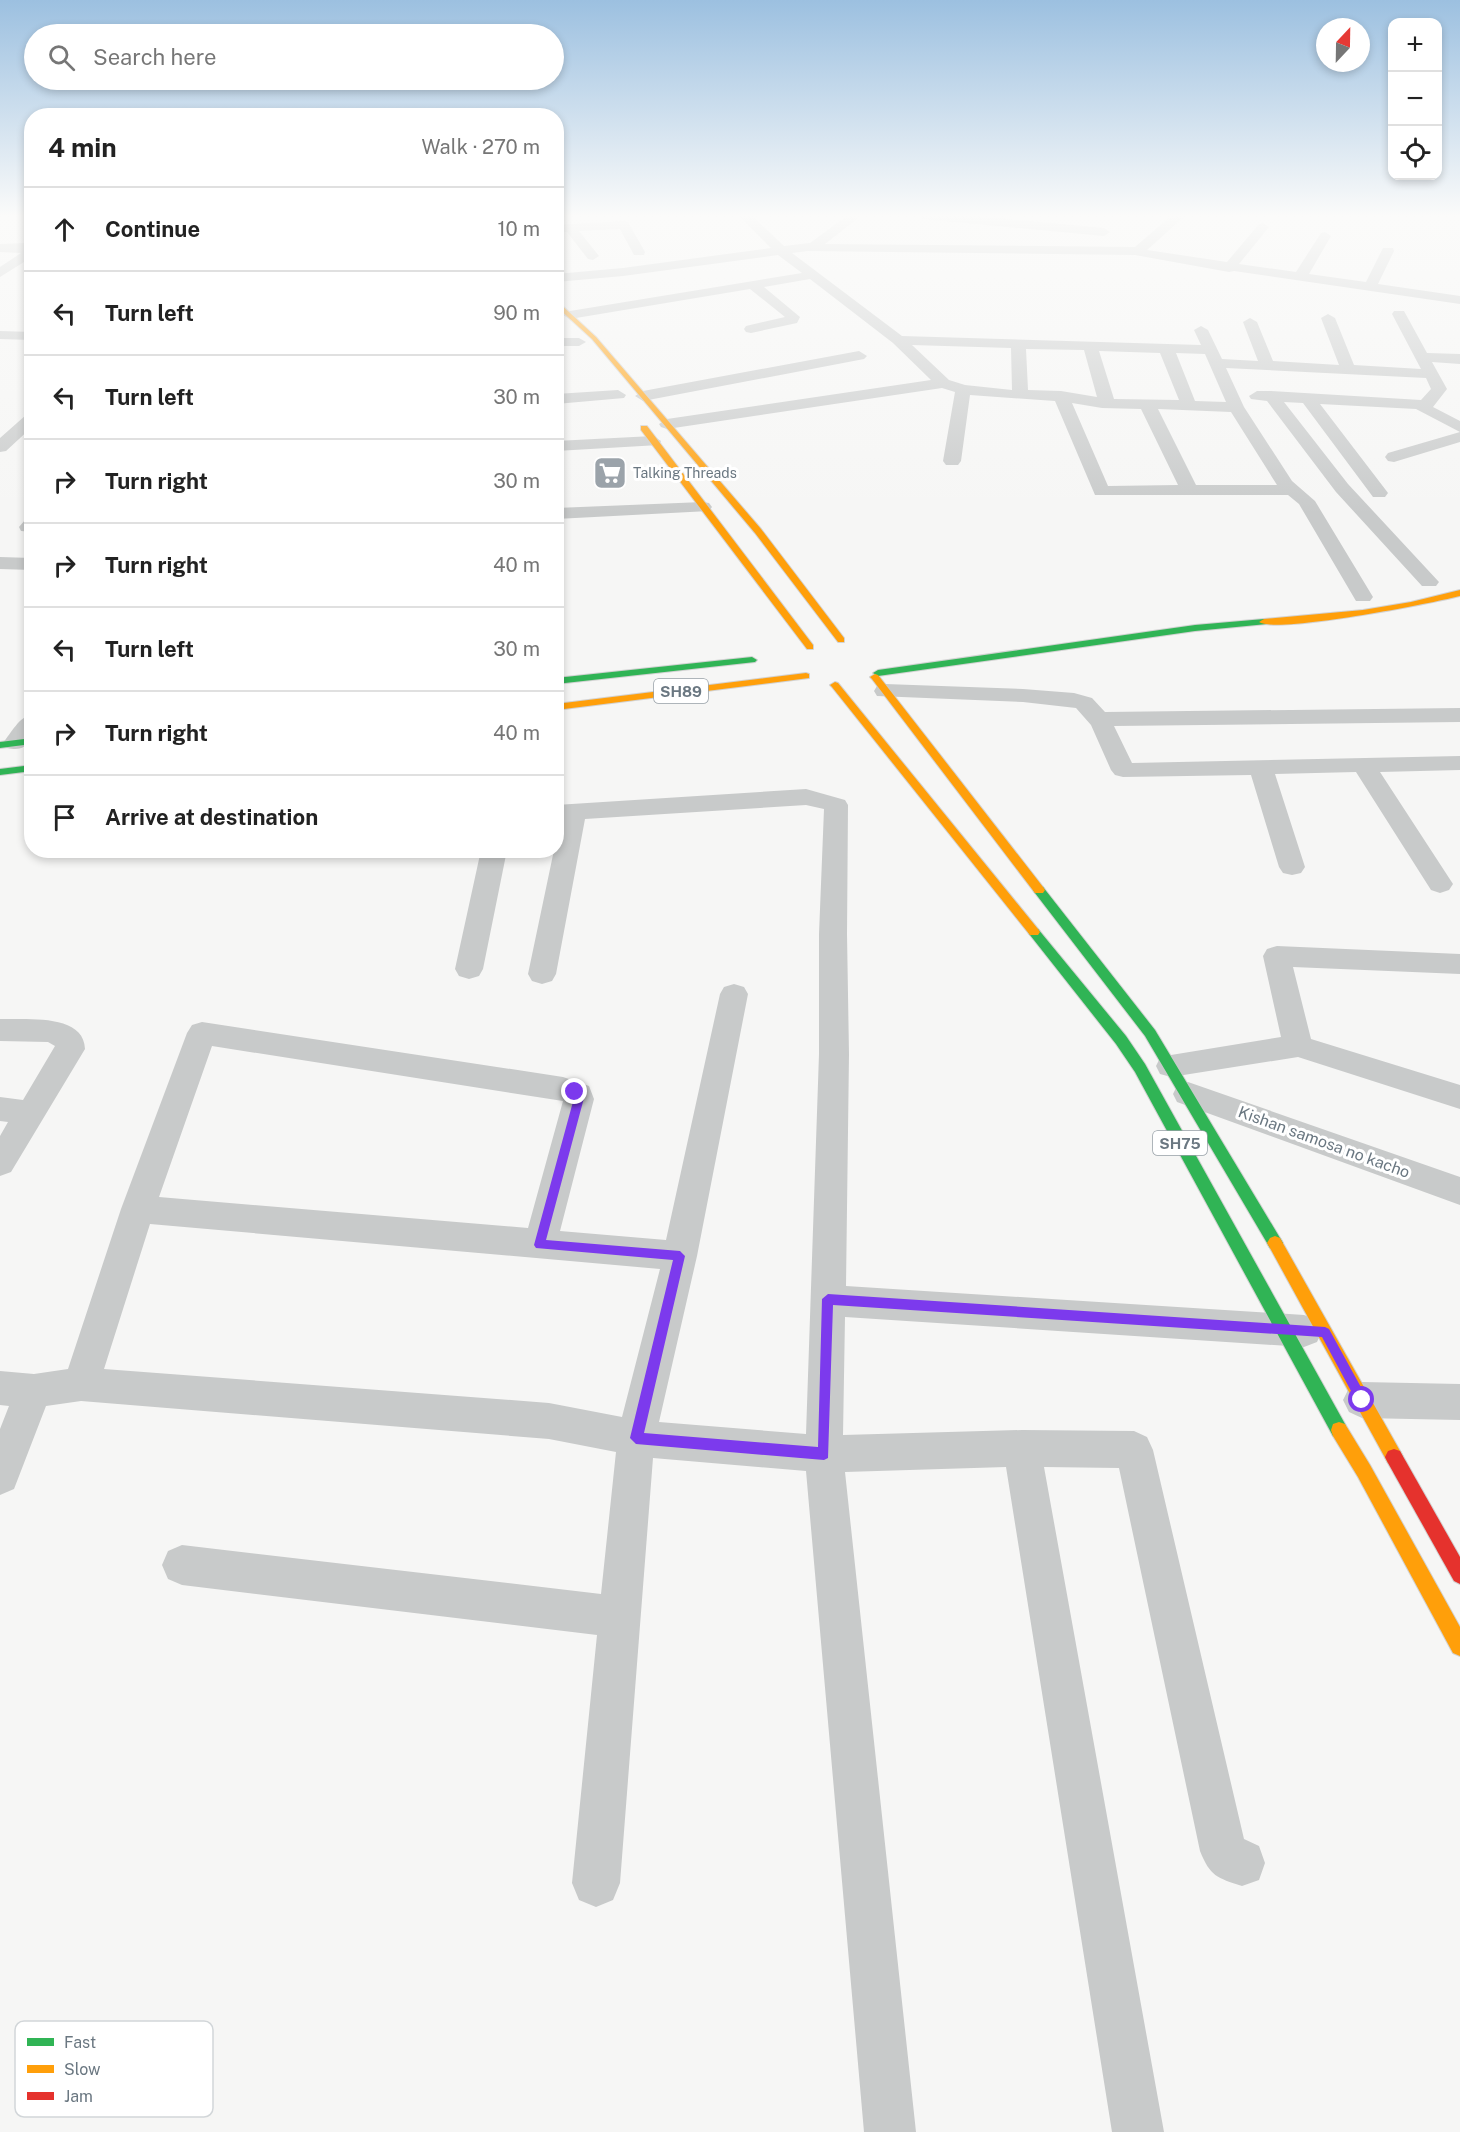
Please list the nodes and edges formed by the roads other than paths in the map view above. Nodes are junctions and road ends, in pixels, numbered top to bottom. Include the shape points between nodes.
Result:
1 (790, 314) edge
2 (864, 314) edge
3 (1399, 314) dead end
4 (564, 317) edge
5 (564, 318) edge
6 (1328, 318) dead end
7 (1250, 322) dead end
8 (751, 329) dead end
9 (1201, 330) dead end
10 (0, 335) edge
11 (24, 336) edge
12 (898, 340) junction
13 (564, 343) edge
14 (847, 344) dead end
15 (1018, 344) junction
16 (583, 346) joint
17 (1090, 346) junction
18 (1166, 348) junction
19 (1213, 356) junction
20 (1422, 357) junction
21 (1460, 359) edge
22 (1268, 365) junction
23 (1348, 369) junction
24 (1431, 374) junction
25 (943, 383) junction
26 (615, 390) joint
27 (963, 390) junction
28 (1020, 395) junction
29 (643, 396) junction
30 (1061, 396) junction
31 (1271, 396) junction
32 (1438, 397) junction
33 (564, 398) edge
34 (1308, 398) junction
35 (1233, 401) junction
36 (1107, 403) junction
37 (1146, 404) junction
38 (1189, 406) junction
39 (667, 424) junction
40 (24, 425) edge
41 (1460, 427) edge
42 (1460, 437) edge
43 (653, 441) junction
44 (564, 446) edge
45 (0, 447) edge
46 (1394, 457) dead end
47 (952, 461) dead end
48 (1190, 490) junction
49 (1292, 490) junction
50 (1379, 493) dead end
51 (703, 507) junction
52 (564, 514) edge
53 (0, 563) edge
54 (24, 564) edge
55 (1427, 582) dead end
56 (1460, 593) edge
57 (1362, 597) dead end
58 (1292, 606) dead end
59 (821, 647) junction
60 (766, 658) dead end
61 (879, 675) junction
62 (564, 680) edge
63 (820, 681) junction
64 (564, 706) edge
65 (1460, 715) edge
66 (1099, 719) junction
67 (1460, 763) edge
68 (1363, 764) junction
69 (1261, 768) junction
70 (24, 769) edge
71 (0, 771) edge
72 (565, 813) edge
73 (492, 858) edge
74 (559, 858) edge
75 (1292, 867) dead end
76 (1440, 884) dead end
77 (1460, 964) edge
78 (469, 969) dead end
79 (542, 974) dead end
80 (734, 994) dead end
81 (0, 1030) edge
82 (1298, 1046) junction
83 (1171, 1066) junction
84 (1188, 1094) junction
85 (1460, 1097) edge
86 (0, 1109) edge
87 (31, 1113) junction
88 (0, 1163) edge
89 (1460, 1191) edge
90 (138, 1209) junction
91 (540, 1245) junction
92 (680, 1256) junction
93 (828, 1299) junction
94 (1285, 1330) junction
95 (1325, 1332) junction
96 (81, 1384) junction
97 (17, 1389) edge
98 (1362, 1400) junction
99 (1460, 1402) edge
100 (636, 1438) junction
101 (1022, 1448) junction
102 (824, 1454) junction
103 (0, 1476) edge
104 (182, 1565) dead end
105 (1460, 1575) edge
106 (620, 1617) junction
107 (1460, 1646) edge
108 (1242, 1863) dead end
109 (596, 1883) dead end
110 (890, 2132) edge
111 (1138, 2132) edge

1 - 8 street via 792,320
2 - 12 street
3 - 20 street
4 - 29 main road via 594,338
5 - 16 main road
6 - 23 street
7 - 22 street
9 - 19 street
10 - 11 street
12 - 15 street
12 - 25 street
13 - 16 street
14 - 29 street via 864,361
15 - 17 street
15 - 28 street
17 - 18 street
17 - 36 street
18 - 19 street
18 - 38 street
19 - 22 street
19 - 35 street
20 - 21 street
20 - 24 street
22 - 23 street
23 - 24 street
24 - 32 street
25 - 27 street
25 - 39 street
26 - 33 street
26 - 43 main road
27 - 28 street
27 - 47 street
28 - 30 street
29 - 39 main road
30 - 36 street
30 - 48 street via 1101,491
31 - 34 street
31 - 35 street
31 - 55 street via 1342,488
32 - 34 street
32 - 41 street via 1423,408
34 - 50 street
35 - 38 street
35 - 49 street
36 - 37 street
37 - 38 street
37 - 48 street
39 - 59 main road via 758,531
40 - 45 street
42 - 46 street
43 - 44 street
43 - 51 main road
48 - 49 street
49 - 57 street via 1306,501
51 - 52 street
51 - 59 main road
53 - 54 street
56 - 61 main road via 1374,613 1195,628
58 - 61 main road via 1137,624 909,658
59 - 63 main road
60 - 62 main road, SH89
61 - 63 main road via 855,684
61 - 66 street via 1083,701
61 - 83 main road, SH75
63 - 64 main road, SH89
63 - 94 main road, SH75 via 1121,1040
65 - 66 street
66 - 69 street via 1123,770
67 - 68 street
68 - 69 street
68 - 76 street
69 - 75 street
70 - 71 main road
72 - 93 street via 806,797 836,805
73 - 78 street
74 - 79 street
77 - 82 street via 1277,956
80 - 92 street
81 - 87 street via 52,1031 70,1040 70,1049
82 - 83 street
82 - 85 street
83 - 84 main road, SH75
84 - 89 street, Kishan samosa no kacho
84 - 95 main road, SH75
86 - 87 street
87 - 88 street
90 - 91 street
90 - 91 street via 202,1033 578,1094
90 - 96 street
91 - 92 street
92 - 100 street
93 - 94 street
93 - 102 street
94 - 95 street
94 - 107 main road, SH75
95 - 98 main road, SH75
96 - 97 street
96 - 100 street via 549,1421
97 - 103 street
98 - 99 street
98 - 105 main road, SH75
100 - 102 street
100 - 106 street
101 - 102 street
101 - 108 street via 1134,1450 1223,1851 1230,1859
101 - 111 street
102 - 110 street
104 - 106 street
106 - 109 street

